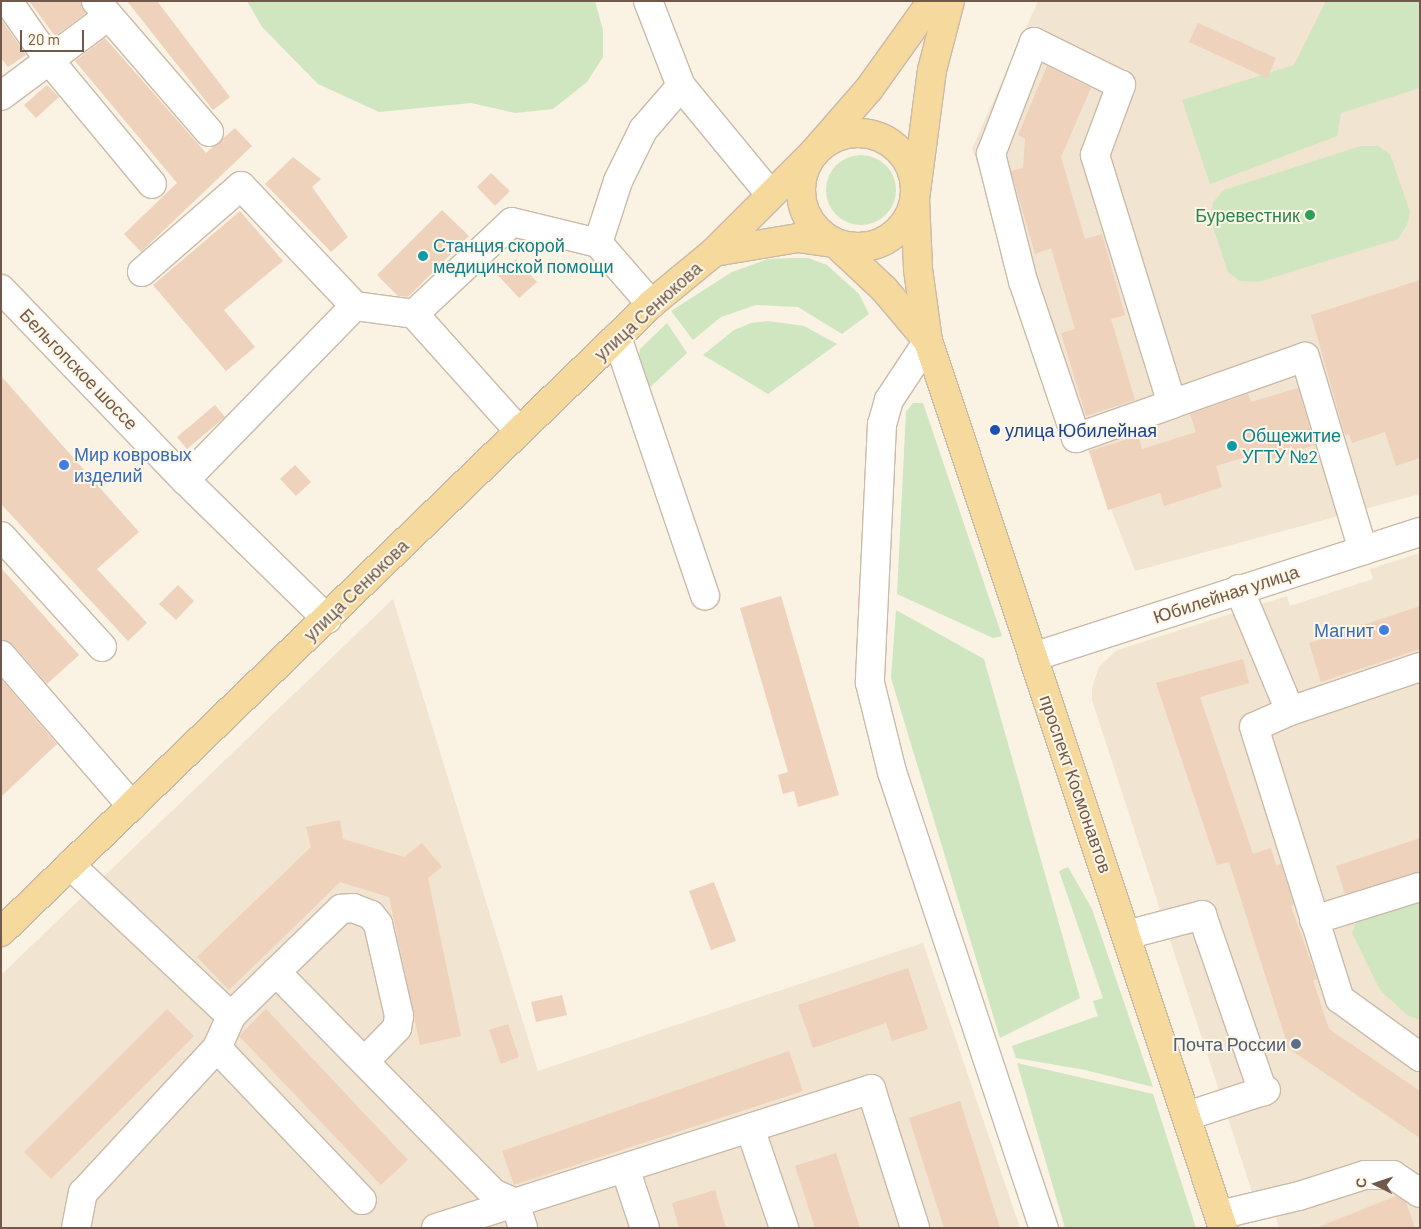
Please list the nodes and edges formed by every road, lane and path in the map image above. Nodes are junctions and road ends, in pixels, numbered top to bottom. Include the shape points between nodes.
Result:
1 (8, 1) edge
2 (648, 1) edge
3 (932, 1) edge
4 (950, 1) edge
5 (101, 9) edge
6 (49, 60) junction
7 (681, 86) junction
8 (1, 96) edge
9 (209, 132) dead end
10 (814, 152) junction
11 (152, 184) dead end
12 (771, 195) junction
13 (915, 199) junction
14 (835, 242) junction
15 (598, 243) junction
16 (714, 252) junction
17 (142, 272) dead end
18 (1, 289) edge
19 (650, 304) junction
20 (355, 306) junction
21 (414, 314) junction
22 (616, 337) junction
23 (928, 341) junction
24 (1172, 404) junction
25 (520, 431) junction
26 (185, 480) junction
27 (1420, 532) edge
28 (1, 536) edge
29 (1364, 550) junction
30 (1239, 589) junction
31 (705, 595) dead end
32 (327, 619) junction
33 (102, 647) dead end
34 (1, 655) edge
35 (1033, 657) junction
36 (1420, 667) edge
37 (1290, 711) junction
38 (132, 806) junction
39 (70, 865) junction
40 (1420, 887) edge
41 (1314, 920) junction
42 (1, 932) edge
43 (1126, 935) junction
44 (276, 972) junction
45 (231, 1016) junction
46 (217, 1048) junction
47 (1420, 1057) edge
48 (365, 1061) junction
49 (1187, 1116) junction
50 (750, 1128) junction
51 (625, 1168) junction
52 (1420, 1193) edge
53 (362, 1200) dead end
54 (519, 1215) edge
55 (1221, 1221) edge
56 (76, 1228) edge
57 (436, 1228) edge
58 (645, 1228) edge
59 (784, 1228) edge
60 (915, 1228) edge
61 (1044, 1228) edge

1 - 6 street
2 - 7 street
3 - 10 main road, улица Сенюкова via 869,90
4 - 13 main road, улица Сенюкова via 932,70
5 - 6 street
5 - 9 street
6 - 8 street
6 - 11 street
7 - 12 street
7 - 15 street via 643,130 618,181
10 - 12 main road, улица Сенюкова
10 - 13 main road, улица Сенюкова via 846,134 864,133 882,138 898,148 909,163 915,180
10 - 14 main road, улица Сенюкова via 803,177 802,206 811,224
12 - 16 main road, улица Сенюкова
13 - 14 main road, улица Сенюкова via 909,217 898,233 881,244 862,248
13 - 23 main road, проспект Космонавтов via 918,269
14 - 16 main road, улица Сенюкова via 798,238
14 - 23 main road, проспект Космонавтов via 884,289
15 - 19 street
15 - 21 street via 512,222
16 - 19 main road, улица Сенюкова
17 - 20 street via 241,186
18 - 26 street, Бельгопское шоссе
19 - 22 main road, улица Сенюкова
20 - 21 street
20 - 26 street
21 - 25 street
22 - 25 main road, улица Сенюкова
22 - 31 street
23 - 35 main road, проспект Космонавтов
23 - 61 street via 889,400 882,424 870,683 892,772
24 - 24 street via 1095,155 1121,85 1034,42 991,154 1023,281 1076,438
24 - 29 street via 1305,357
25 - 32 main road, улица Сенюкова
26 - 32 street, Бельгопское шоссе
27 - 29 street, Юбилейная улица
28 - 33 street
29 - 30 street, Юбилейная улица
30 - 35 street, Юбилейная улица
30 - 37 street
32 - 38 main road, улица Сенюкова
34 - 38 street
35 - 43 main road, проспект Космонавтов
36 - 37 street
37 - 41 street via 1254,727
38 - 39 main road, улица Сенюкова
39 - 42 main road, улица Сенюкова
39 - 45 street
40 - 41 street
41 - 47 street via 1340,999
43 - 49 main road, проспект Космонавтов
43 - 49 street via 1202,915 1264,1091
44 - 45 street
44 - 48 street
44 - 48 street via 341,909 353,908 371,915 378,924 399,1016 397,1028
45 - 46 street
46 - 53 street
46 - 56 street via 83,1193
48 - 54 street via 493,1193
49 - 55 main road, проспект Космонавтов
50 - 51 street
50 - 59 street
50 - 60 street via 871,1089
51 - 54 street
51 - 58 street
52 - 55 street via 1393,1175 1365,1174
54 - 57 street

